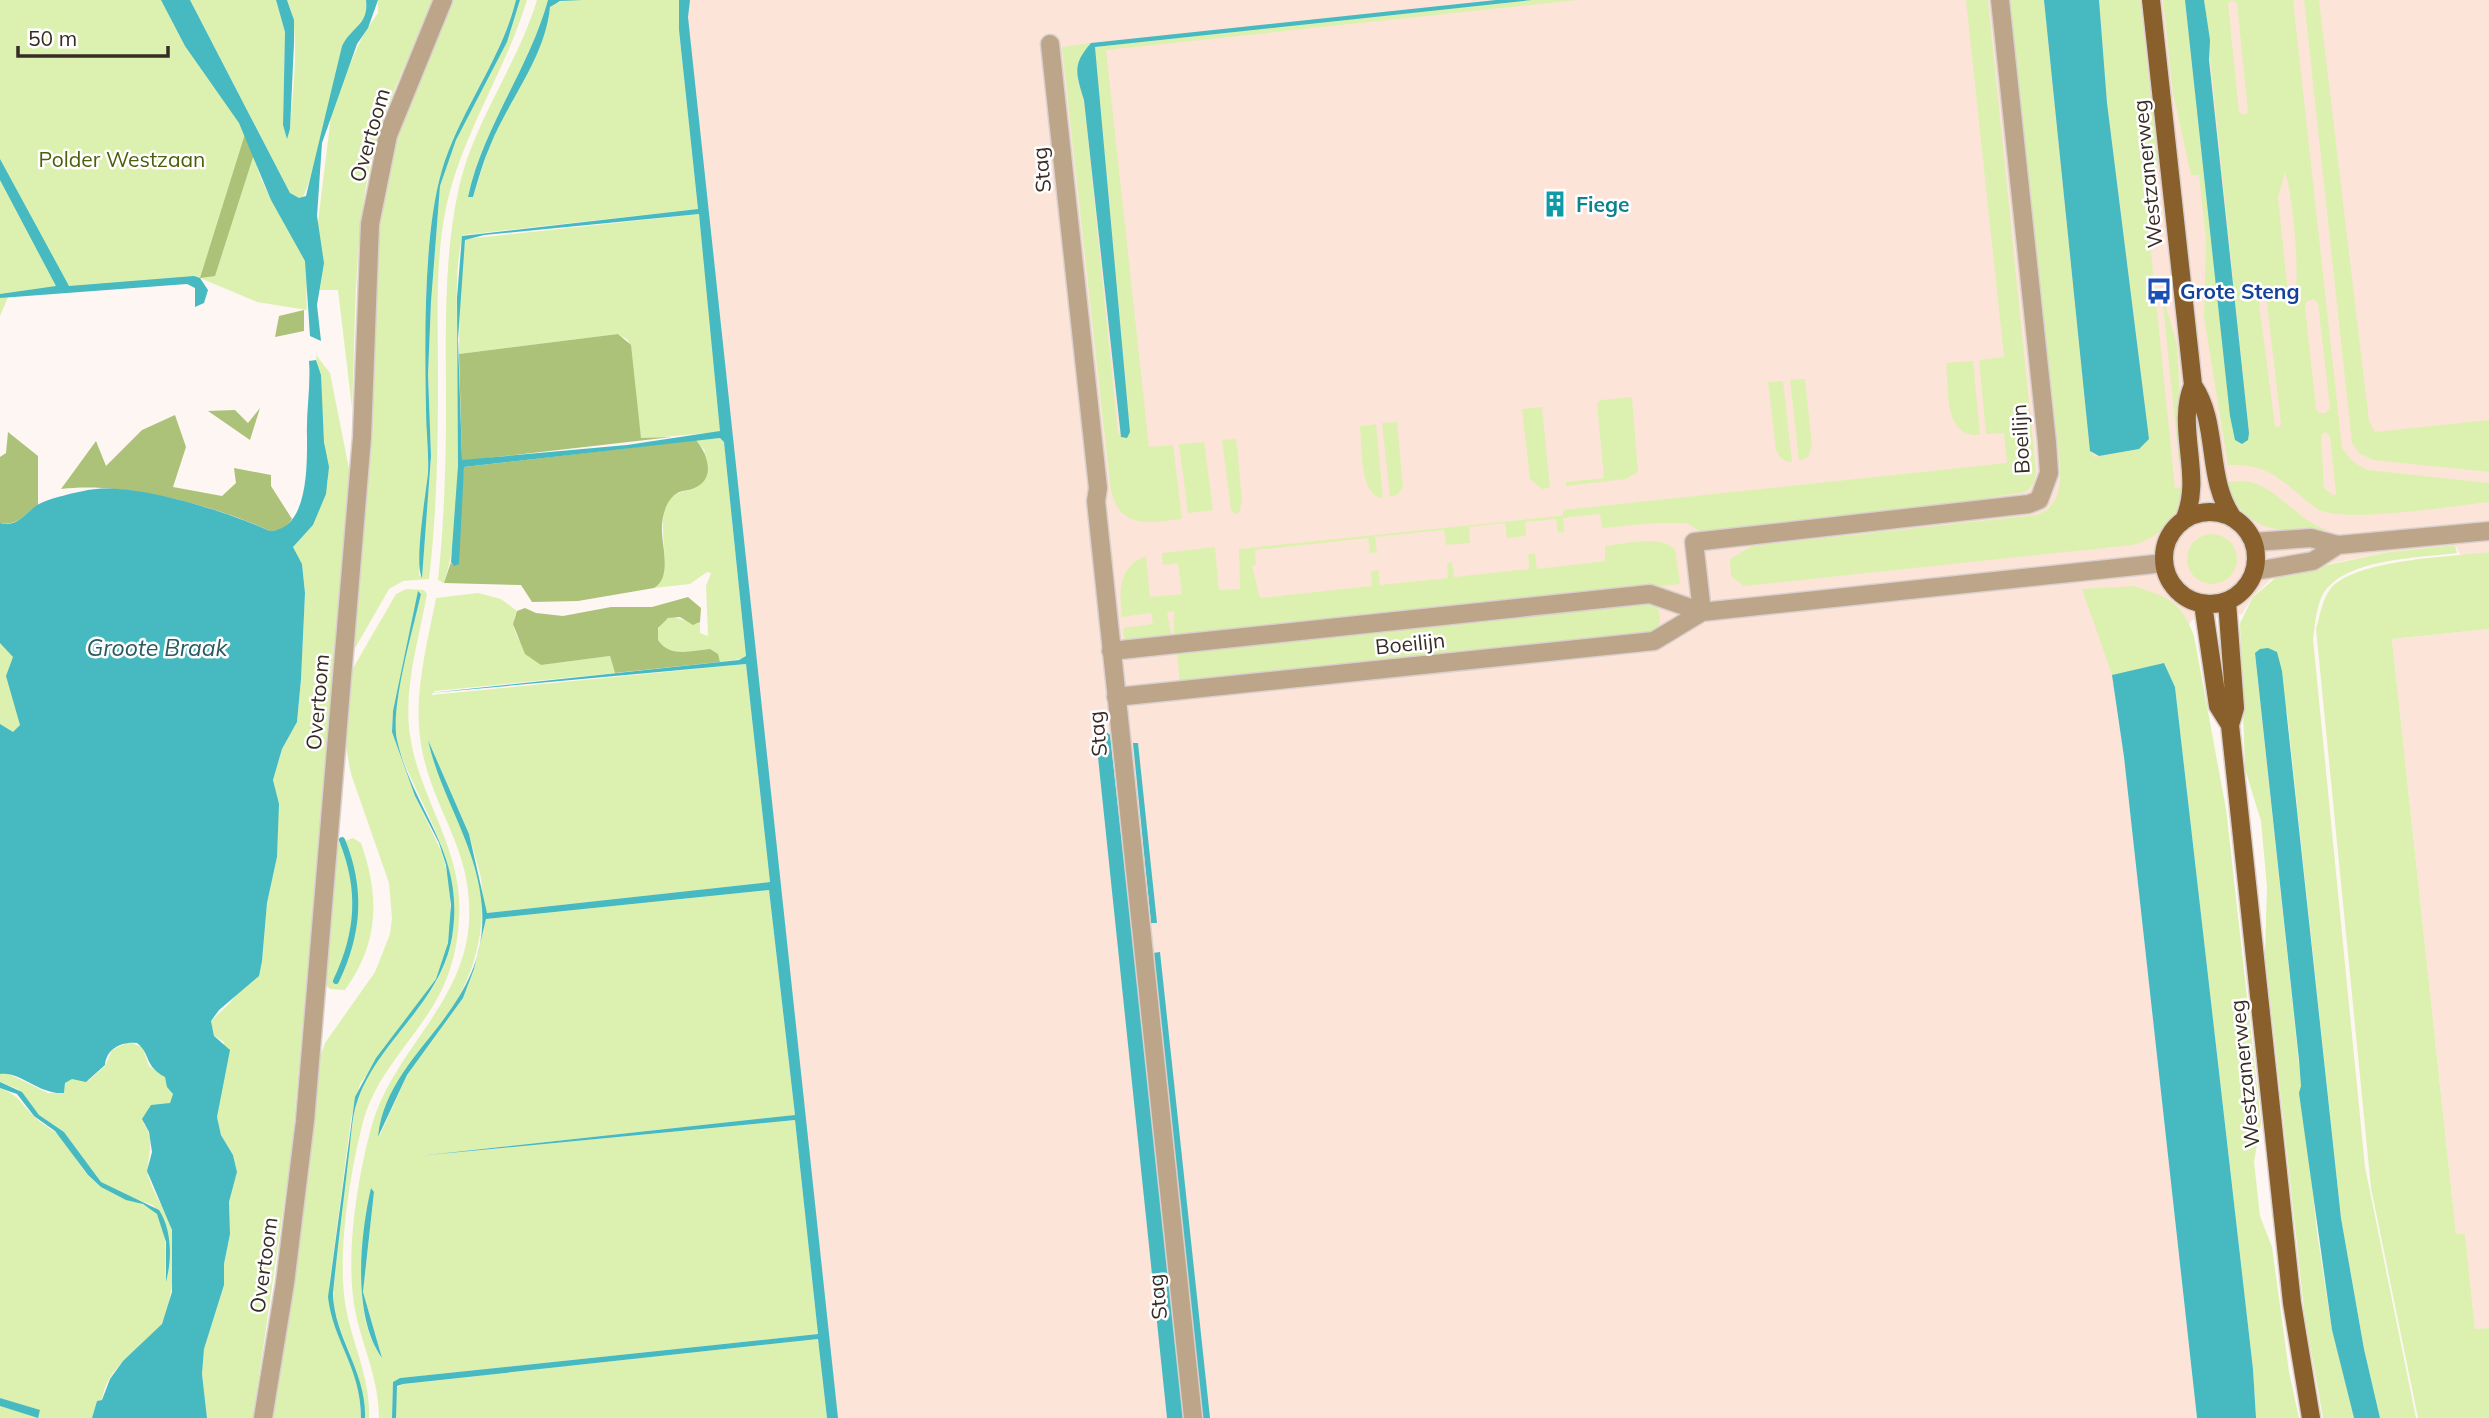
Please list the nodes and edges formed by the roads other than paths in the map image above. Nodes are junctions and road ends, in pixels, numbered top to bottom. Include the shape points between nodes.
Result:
1 (443, 0) edge
2 (2000, 0) edge
3 (2151, 0) edge
4 (1050, 44) dead end
5 (2193, 385) junction
6 (2233, 518) junction
7 (2184, 520) junction
8 (2489, 531) edge
9 (2254, 542) junction
10 (2338, 545) junction
11 (2164, 563) junction
12 (2255, 571) junction
13 (2227, 602) junction
14 (2203, 604) junction
15 (1702, 612) junction
16 (1111, 651) junction
17 (1116, 697) junction
18 (2230, 724) junction
19 (263, 1418) edge
20 (1193, 1418) edge
21 (2311, 1418) edge

1 - 19 street, Overtoom via 388,135 370,224 362,437 304,1121
2 - 15 street, Boeilijn via 2048,443 2049,473 2039,500 1694,542
3 - 5 main road, Westzanerweg
4 - 16 street, Stag
5 - 6 main road, Westzanerweg via 2204,401 2217,487
5 - 7 main road, Westzanerweg via 2186,402 2192,500
6 - 7 main road via 2204,512
6 - 9 main road
7 - 11 main road via 2168,539
8 - 10 street
9 - 10 street via 2311,538
9 - 12 main road
10 - 12 street via 2313,561
11 - 14 main road via 2173,585 2191,601
11 - 15 street, Boeilijn
12 - 13 main road via 2245,590
13 - 14 main road
13 - 18 main road, Westzanerweg via 2235,708
14 - 18 main road, Westzanerweg via 2218,706
15 - 16 street, Boeilijn via 1650,594
15 - 17 street, Boeilijn via 1654,640
16 - 17 street, Stag
17 - 20 street, Stag
18 - 21 main road, Westzanerweg via 2289,1276

